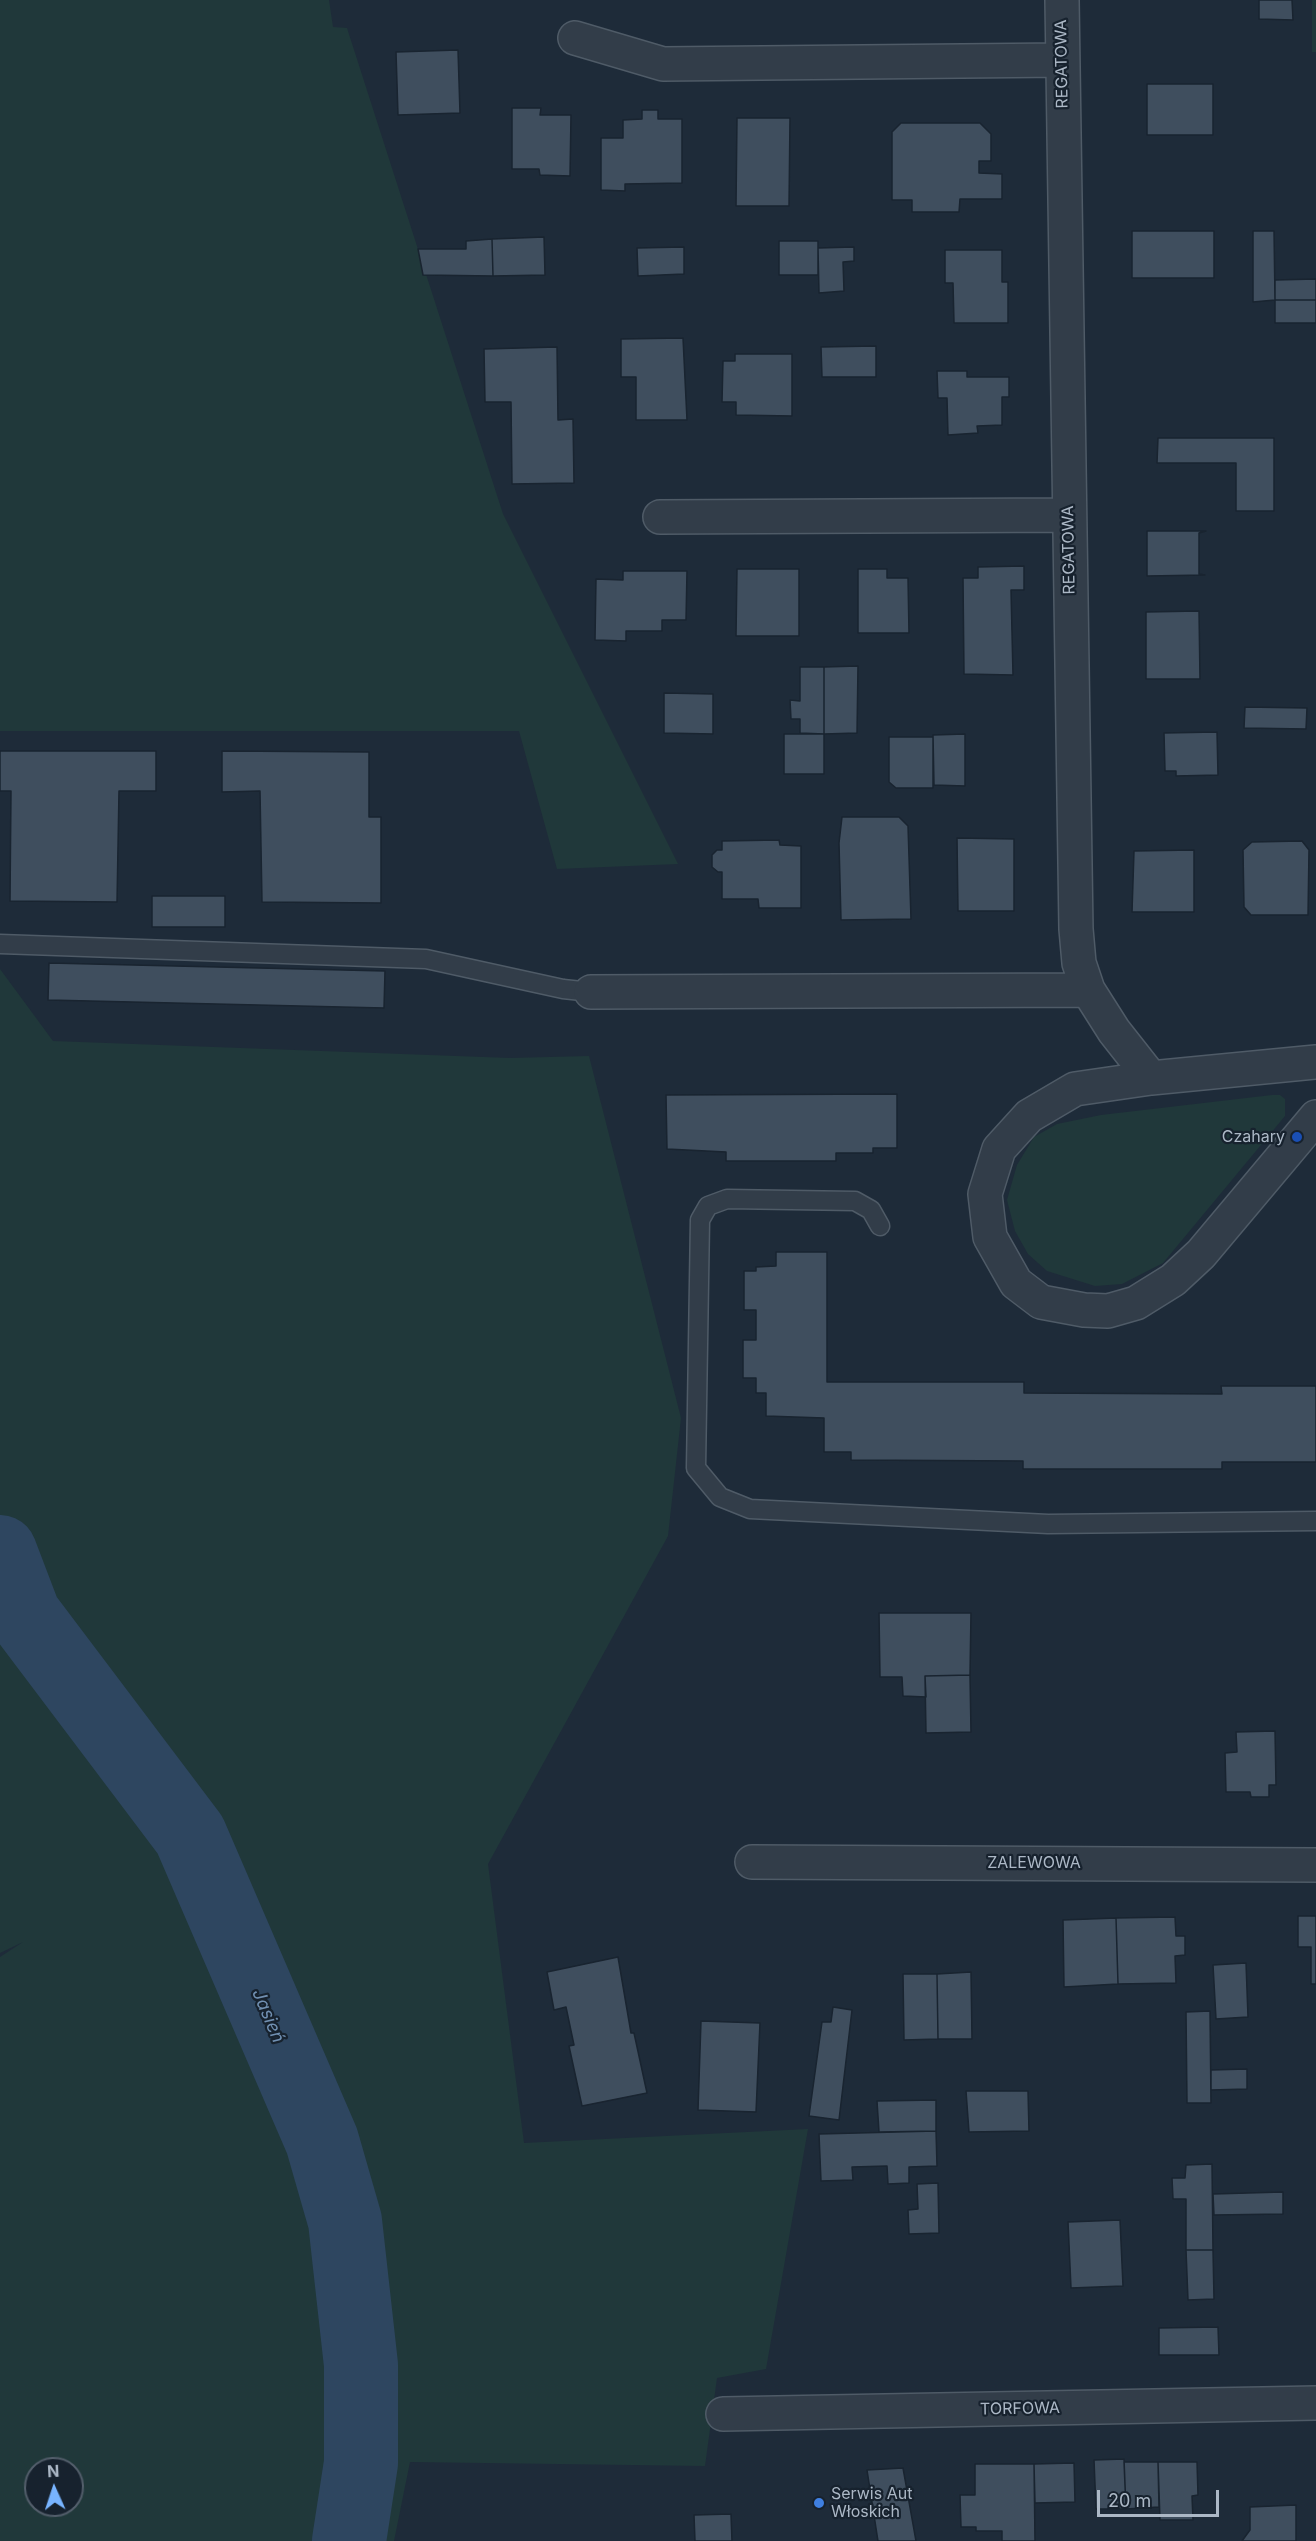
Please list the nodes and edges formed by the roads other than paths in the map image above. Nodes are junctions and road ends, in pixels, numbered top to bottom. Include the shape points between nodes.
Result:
1 (1062, 0) edge
2 (575, 38) dead end
3 (1062, 60) junction
4 (1068, 515) junction
5 (660, 517) dead end
6 (0, 944) edge
7 (1088, 990) junction
8 (591, 992) joint
9 (1316, 1062) edge
10 (1151, 1078) junction
11 (1316, 1117) edge
12 (880, 1226) dead end
13 (1316, 1521) edge
14 (752, 1862) dead end
15 (1316, 1864) edge
16 (1316, 2403) edge
17 (723, 2414) dead end

1 - 3 street, REGATOWA
2 - 3 street via 663,64
3 - 4 street, REGATOWA
4 - 5 street
4 - 7 street, REGATOWA via 1076,929 1079,963
6 - 8 lane via 426,959
7 - 8 street
7 - 10 street, REGATOWA via 1113,1031
9 - 10 street
10 - 11 street via 1075,1089 1029,1116 999,1149 985,1194 990,1238 1016,1283 1041,1302 1108,1311 1136,1304 1173,1280 1201,1254
12 - 13 lane via 871,1210 855,1201 727,1199 708,1206 700,1220 696,1468 720,1497 750,1509 1024,1523
14 - 15 street, ZALEWOWA
16 - 17 street, TORFOWA

